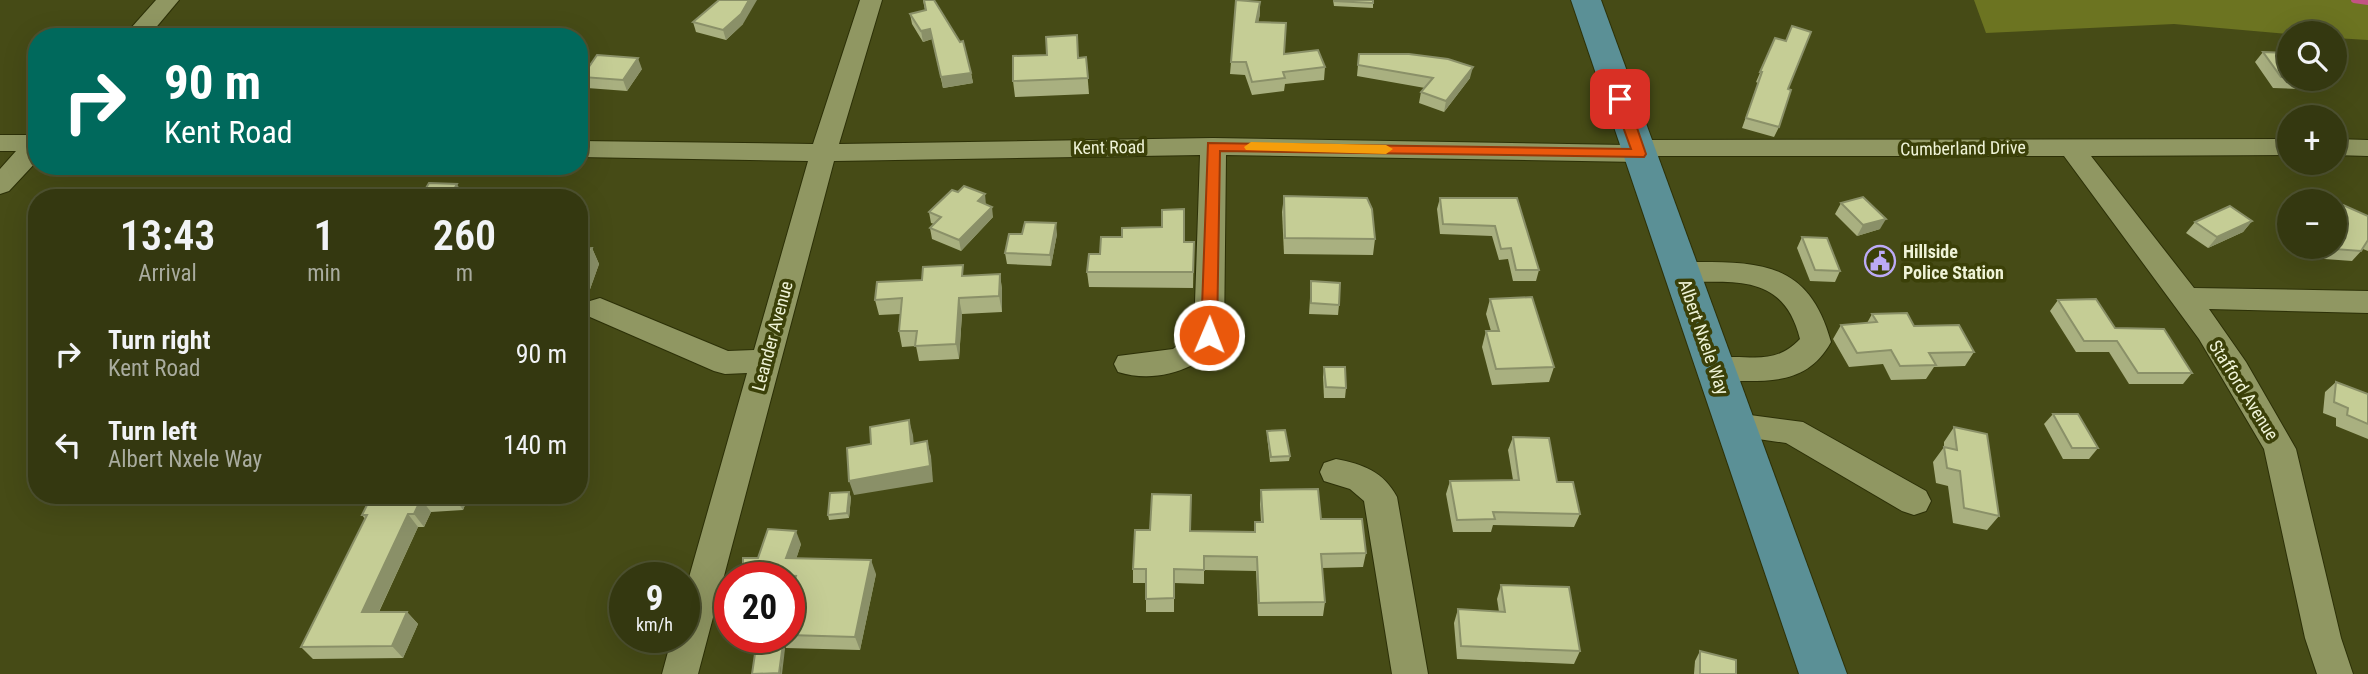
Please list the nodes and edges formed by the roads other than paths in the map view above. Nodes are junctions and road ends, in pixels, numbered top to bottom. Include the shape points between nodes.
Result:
1 (168, 0) edge
2 (871, 0) edge
3 (1586, 0) edge
4 (143, 28) edge
5 (0, 143) edge
6 (28, 144) edge
7 (1213, 146) junction
8 (2070, 146) junction
9 (2277, 147) edge
10 (2347, 148) edge
11 (2368, 148) edge
12 (588, 149) edge
13 (1638, 151) junction
14 (823, 153) junction
15 (28, 154) edge
16 (0, 185) edge
17 (1681, 272) junction
18 (2186, 298) junction
19 (2368, 302) edge
20 (600, 309) dead end
21 (765, 361) junction
22 (1129, 364) dead end
23 (1716, 369) junction
24 (1735, 425) junction
25 (1336, 472) dead end
26 (1914, 500) dead end
27 (680, 674) edge
28 (1410, 674) edge
29 (1823, 674) edge
30 (2335, 674) edge

1 - 4 street
2 - 14 street, Leander Avenue
3 - 13 main road, Albert Nxele Way
5 - 6 street
7 - 13 street, Kent Road
7 - 14 street, Kent Road
7 - 22 street via 1209,335 1185,359
8 - 9 street, Cumberland Drive
8 - 13 street, Cumberland Drive
8 - 18 street, Stafford Avenue
10 - 11 street
12 - 14 street, Kent Road
13 - 17 main road, Albert Nxele Way
14 - 21 street, Leander Avenue
15 - 16 street
17 - 23 main road, Albert Nxele Way
17 - 23 street via 1750,272 1782,286 1804,303 1813,319 1816,342 1785,368
18 - 19 street
18 - 30 street, Stafford Avenue via 2280,449
20 - 21 street via 725,363
21 - 27 street, Leander Avenue
23 - 24 main road, Albert Nxele Way
24 - 26 street via 1792,431
24 - 29 main road, Albert Nxele Way
25 - 28 street via 1358,476 1380,496

